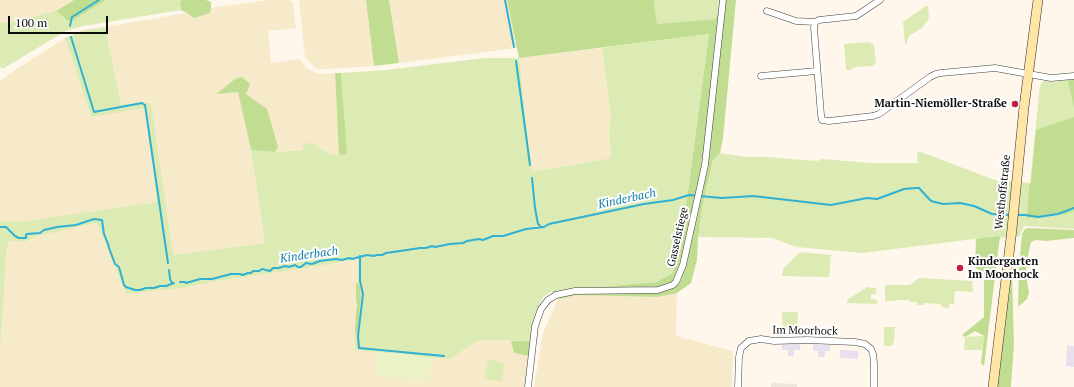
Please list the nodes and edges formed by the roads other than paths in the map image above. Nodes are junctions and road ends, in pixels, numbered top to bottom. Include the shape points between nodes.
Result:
1 (723, 0) edge
2 (880, 0) edge
3 (1038, 0) edge
4 (767, 11) dead end
5 (815, 22) junction
6 (817, 71) junction
7 (1029, 75) junction
8 (761, 76) dead end
9 (1074, 76) edge
10 (528, 387) edge
11 (738, 387) edge
12 (874, 387) edge
13 (993, 387) edge

1 - 10 street, Gasselstiege via 705,165 683,265 676,282 658,290 575,291 556,295 548,300 541,309 535,326
2 - 5 street via 856,16
3 - 7 street, Westhoffstraße
4 - 5 street via 796,21
5 - 6 street
6 - 7 street via 821,115 825,121 879,114 936,74 995,68
6 - 8 street
7 - 9 street via 1051,78
7 - 13 street, Westhoffstraße
11 - 12 street, Im Moorhock via 741,348 749,341 761,339 865,344 873,354

